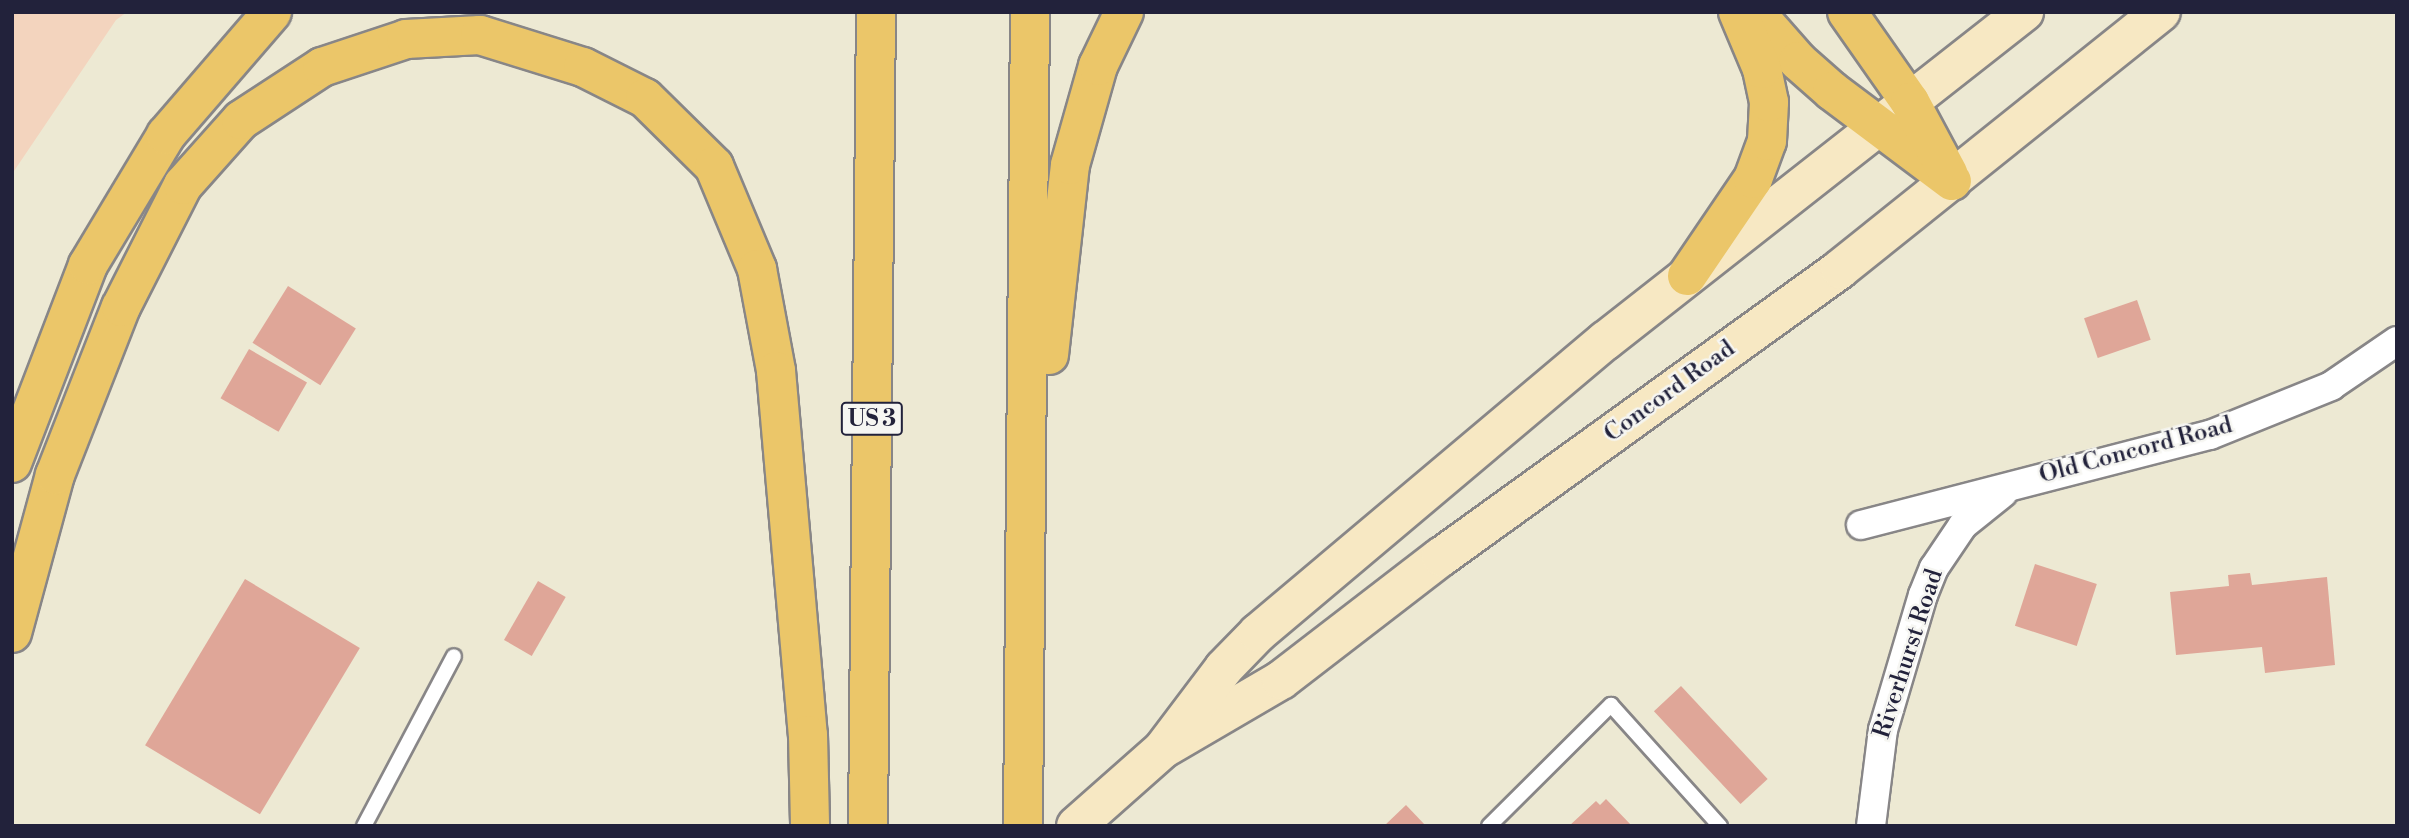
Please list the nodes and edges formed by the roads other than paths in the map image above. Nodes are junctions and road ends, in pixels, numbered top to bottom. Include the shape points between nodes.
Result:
1 (272, 12) edge
2 (876, 12) edge
3 (1030, 12) edge
4 (1124, 12) edge
5 (1738, 12) edge
6 (1755, 12) edge
7 (1847, 12) edge
8 (2024, 12) edge
9 (2161, 12) edge
10 (1910, 102) junction
11 (1877, 127) junction
12 (1952, 181) junction
13 (1687, 276) junction
14 (2397, 341) edge
15 (12, 463) edge
16 (2027, 480) junction
17 (1861, 525) dead end
18 (1025, 562) junction
19 (12, 633) edge
20 (454, 656) dead end
21 (1163, 748) junction
22 (364, 826) edge
23 (810, 826) edge
24 (868, 826) edge
25 (1023, 826) edge
26 (1076, 826) edge
27 (1489, 826) edge
28 (1720, 826) edge
29 (1871, 826) edge

1 - 15 highway via 166,135 88,265
2 - 24 highway, US 3
3 - 18 highway
4 - 18 highway via 1098,66 1070,165
5 - 13 highway via 1762,69 1769,102 1767,141 1747,190
6 - 11 highway via 1798,61
7 - 10 highway
8 - 10 main road, Concord Road
9 - 12 main road, Concord Road
10 - 11 main road, Concord Road
10 - 12 highway
11 - 12 highway
11 - 13 main road, Concord Road
12 - 21 main road, Concord Road via 1840,269 1441,557 1281,680 1211,725
13 - 21 main road, Concord Road via 1258,633 1224,668
14 - 16 street, Old Concord Road via 2331,386 2256,419 2163,448
16 - 17 street, Old Concord Road
16 - 29 street, Riverhurst Road via 1982,507 1963,525 1934,568 1883,730
18 - 25 highway
19 - 23 highway via 55,475 121,307 183,185 241,120 322,68 406,39 480,35 583,67 645,98 714,166 725,192 757,269 776,371 808,735
20 - 22 lane
21 - 26 main road, Concord Road
27 - 28 lane via 1611,705

